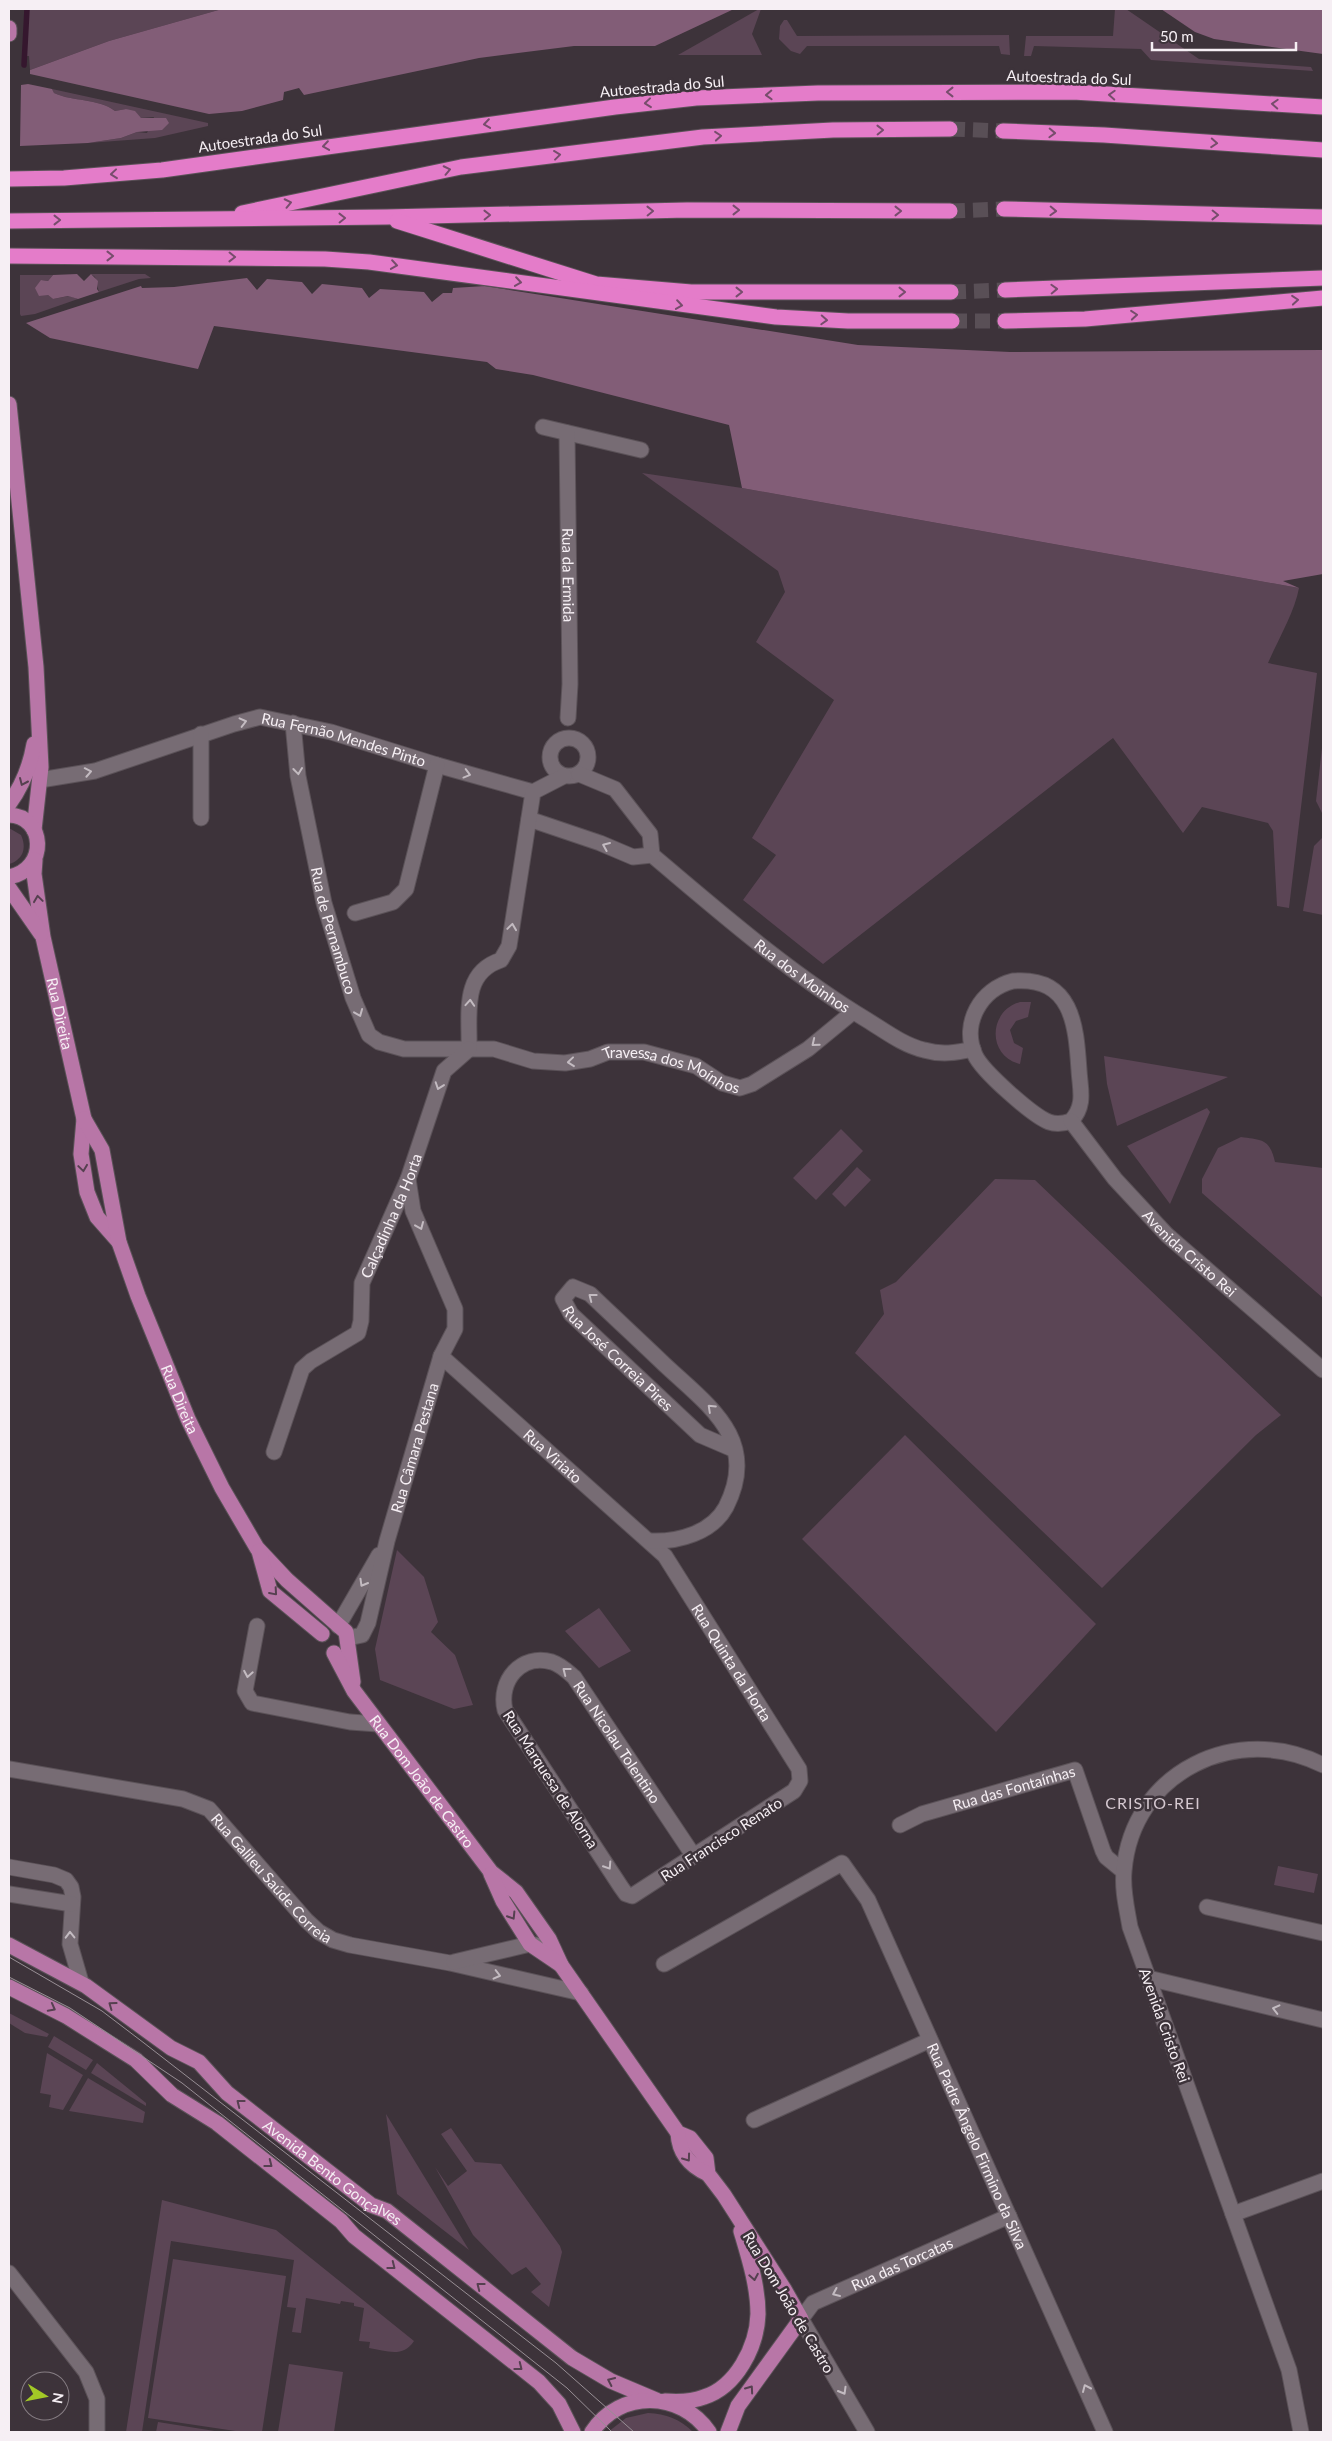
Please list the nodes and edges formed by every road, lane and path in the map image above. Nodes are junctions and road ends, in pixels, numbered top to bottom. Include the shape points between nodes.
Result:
1 (9, 28) edge
2 (9, 34) edge
3 (1323, 107) edge
4 (950, 129) tunnel mouth
5 (1004, 131) tunnel mouth
6 (1323, 150) edge
7 (9, 178) edge
8 (1004, 210) tunnel mouth
9 (950, 211) tunnel mouth
10 (386, 217) junction
11 (1323, 218) edge
12 (9, 220) edge
13 (206, 220) junction
14 (9, 256) edge
15 (1323, 278) edge
16 (1005, 290) tunnel mouth
17 (951, 292) tunnel mouth
18 (1323, 298) edge
19 (952, 321) tunnel mouth
20 (1005, 321) tunnel mouth
21 (9, 404) edge
22 (543, 427) dead end
23 (567, 433) junction
24 (641, 450) dead end
25 (568, 718) junction
26 (38, 723) junction
27 (293, 723) junction
28 (201, 734) junction
29 (581, 742) junction
30 (557, 743) junction
31 (436, 765) junction
32 (571, 775) junction
33 (40, 780) junction
34 (533, 792) junction
35 (9, 804) edge
36 (9, 815) edge
37 (201, 818) dead end
38 (529, 819) junction
39 (34, 830) junction
40 (652, 855) junction
41 (34, 860) junction
42 (9, 877) edge
43 (9, 888) edge
44 (355, 913) dead end
45 (43, 937) junction
46 (853, 1012) junction
47 (469, 1049) junction
48 (973, 1049) junction
49 (84, 1119) junction
50 (1071, 1121) junction
51 (408, 1179) junction
52 (119, 1242) junction
53 (441, 1356) junction
54 (1323, 1370) edge
55 (735, 1450) junction
56 (274, 1452) dead end
57 (387, 1540) junction
58 (651, 1542) junction
59 (257, 1548) junction
60 (665, 1556) joint
61 (257, 1626) dead end
62 (338, 1626) junction
63 (322, 1634) junction
64 (348, 1638) junction
65 (334, 1653) junction
66 (523, 1663) joint
67 (354, 1691) junction
68 (378, 1724) junction
69 (1323, 1766) edge
70 (9, 1769) edge
71 (799, 1769) joint
72 (900, 1825) dead end
73 (693, 1855) junction
74 (9, 1867) edge
75 (1124, 1871) junction
76 (491, 1872) junction
77 (9, 1894) edge
78 (626, 1894) joint
79 (72, 1904) junction
80 (1207, 1907) dead end
81 (1323, 1933) edge
82 (9, 1944) edge
83 (530, 1944) junction
84 (554, 1948) junction
85 (450, 1963) junction
86 (664, 1964) dead end
87 (561, 1965) junction
88 (1148, 1978) junction
89 (80, 1982) junction
90 (9, 1987) edge
91 (581, 1993) junction
92 (1323, 2020) edge
93 (930, 2040) junction
94 (754, 2120) dead end
95 (1323, 2181) edge
96 (736, 2213) junction
97 (1233, 2214) junction
98 (1009, 2216) junction
99 (9, 2273) edge
100 (801, 2319) junction
101 (661, 2401) junction
102 (97, 2432) edge
103 (574, 2432) edge
104 (592, 2432) edge
105 (709, 2432) edge
106 (728, 2432) edge
107 (867, 2432) edge
108 (1106, 2432) edge
109 (1301, 2432) edge

1 - 2 main road
3 -> 7 highway, Autoestrada do Sul via 1073,92 846,92 696,98 595,109 162,170 96,176
13 -> 4 highway via 461,167 664,142 764,132
5 -> 6 highway
8 -> 11 highway
10 -> 9 highway via 687,210
13 -> 10 highway
10 -> 17 highway via 596,284 691,292
12 -> 13 highway
14 -> 19 highway via 326,259 388,264 776,317
16 -> 15 highway
20 -> 18 highway via 1085,319
21 - 26 main road via 30,603
22 - 23 street
23 - 24 street
23 - 25 street, Rua da Ermida
25 - 29 street
25 - 30 street
26 - 33 main road, Rua Direita
26 -> 35 main road via 31,762 22,786
28 -> 27 street, Rua Fernão Mendes Pinto via 260,718
27 - 31 street, Rua Fernão Mendes Pinto
27 -> 47 street, Rua de Pernambuco via 298,776 324,903 347,980 369,1035 379,1042 404,1049
33 -> 28 street, Rua Fernão Mendes Pinto via 95,771
28 - 37 street
29 - 30 street via 570,738
29 - 32 street via 588,759 584,770
30 - 32 street via 550,758 553,768
31 -> 34 street, Rua Fernão Mendes Pinto
31 - 44 street via 406,889 393,902
32 - 34 street
32 - 40 street via 615,790 650,834
33 - 39 main road, Rua Direita
34 - 38 street
36 - 39 main road via 25,820
40 -> 38 street via 633,858
47 -> 38 street via 472,987 477,974 488,964 501,960 509,946
39 - 41 main road, Rua Direita via 38,840
40 - 46 street, Rua dos Moinhos via 748,936
41 - 42 main road via 28,869
45 -> 41 main road, Rua Direita
43 - 45 main road, Rua Direita
45 - 49 main road, Rua Direita
46 -> 47 street, Travessa dos Moínhos via 808,1049 752,1084 740,1088 722,1083 696,1066 644,1052 608,1052 565,1063 533,1061 494,1049
46 - 48 street, Rua dos Moinhos via 899,1040 923,1050 957,1053
47 -> 51 street, Calçadinha da Horta via 444,1071
48 - 50 street via 987,1072 1038,1116 1050,1123
48 - 50 street via 970,1033 974,1015 984,998 996,988 1023,980 1043,984 1056,993 1070,1010 1078,1046 1082,1096 1081,1105
49 - 52 main road, Rua Direita via 102,1150
49 -> 52 main road, Rua Direita via 81,1154 87,1192 97,1217
50 - 54 street, Avenida Cristo Rei via 1115,1179 1167,1235
51 -> 53 street, Rua Câmara Pestana via 413,1211 456,1313 454,1329
51 - 56 street, Calçadinha da Horta via 362,1283 358,1333 311,1360 302,1369
52 - 59 main road, Rua Direita via 162,1361 188,1419 222,1488
53 - 57 street, Rua Câmara Pestana
53 - 58 street, Rua Viriato
55 -> 55 street, Rua José Correia Pires via 720,1416 590,1294 574,1287 563,1299 571,1314 700,1435
55 - 58 street, Rua José Correia Pires via 738,1474 734,1491 723,1512 702,1531 672,1542
57 -> 62 street, Rua Câmara Pestana
57 - 64 street, Rua Câmara Pestana via 368,1623 362,1635
58 - 60 street, Rua Viriato
59 - 62 main road
59 -> 63 main road via 270,1590
60 - 71 street, Rua Quinta da Horta
61 -> 68 street via 245,1692 252,1703 350,1722
62 - 63 main road via 328,1627
62 - 64 main road
63 - 65 main road via 322,1644
64 - 65 main road via 342,1650
64 - 67 main road, Rua Dom João de Castro
65 - 67 main road, Rua Dom João de Castro
73 -> 66 street, Rua Nicolau Tolentino via 574,1677 550,1661
66 -> 78 street, Rua Marquesa de Alorna via 507,1682 502,1698 505,1710
67 - 68 main road, Rua Dom João de Castro
68 - 76 main road, Rua Dom João de Castro
69 - 75 street, Avenida Cristo Rei via 1291,1752 1252,1748 1214,1755 1196,1763 1165,1786 1141,1816 1126,1852
70 - 85 street, Rua Galileu Saúde Correia via 198,1803 209,1809 319,1932 350,1946
71 - 73 street, Rua Francisco Renato via 800,1781 794,1791
72 - 75 street, Rua das Fontaínhas via 922,1814 1075,1770 1103,1851
73 - 78 street, Rua Francisco Renato via 635,1896
74 - 79 street via 66,1880 71,1887
75 - 88 street, Avenida Cristo Rei via 1130,1927
76 -> 83 main road, Rua Dom João de Castro via 503,1901
76 - 84 main road, Rua Dom João de Castro via 516,1892
77 - 79 street
89 -> 79 street via 70,1944
80 - 81 street
82 - 89 main road, Avenida Bento Gonçalves
83 - 84 street, Rua Galileu Saúde Correia
83 - 85 street, Rua Galileu Saúde Correia
83 - 87 main road, Rua Dom João de Castro
84 - 87 main road, Rua Dom João de Castro
85 -> 91 street, Rua Galileu Saúde Correia
86 - 93 street, Rua Padre Ângelo Firmino da Silva via 842,1863 868,1900
87 - 91 main road, Rua Dom João de Castro
92 -> 88 street
88 - 97 street, Avenida Cristo Rei
101 -> 89 main road, Avenida Bento Gonçalves via 611,2381 572,2358 387,2212 371,2205 227,2093 199,2062 171,2048
90 -> 103 main road, Avenida Bento Gonçalves via 102,2037 136,2060 172,2095 217,2123 539,2382 559,2404
91 - 96 main road, Rua Dom João de Castro via 678,2133 690,2138 706,2158 708,2174
93 - 94 street
93 - 98 street, Rua Padre Ângelo Firmino da Silva
95 - 97 street
96 - 100 main road, Rua Dom João de Castro
96 -> 101 main road via 754,2276 758,2314 755,2335 738,2370 716,2391 693,2400
97 - 109 street, Avenida Cristo Rei via 1289,2370
98 -> 100 street, Rua das Torcatas via 813,2304
108 -> 98 street, Rua Padre Ângelo Firmino da Silva
99 - 102 street via 94,2386
106 -> 100 main road via 738,2406
100 -> 107 street, Rua Dom João de Castro
101 - 104 main road via 638,2401 621,2407 606,2416
101 - 105 main road, Avenida Bento Gonçalves via 690,2412

